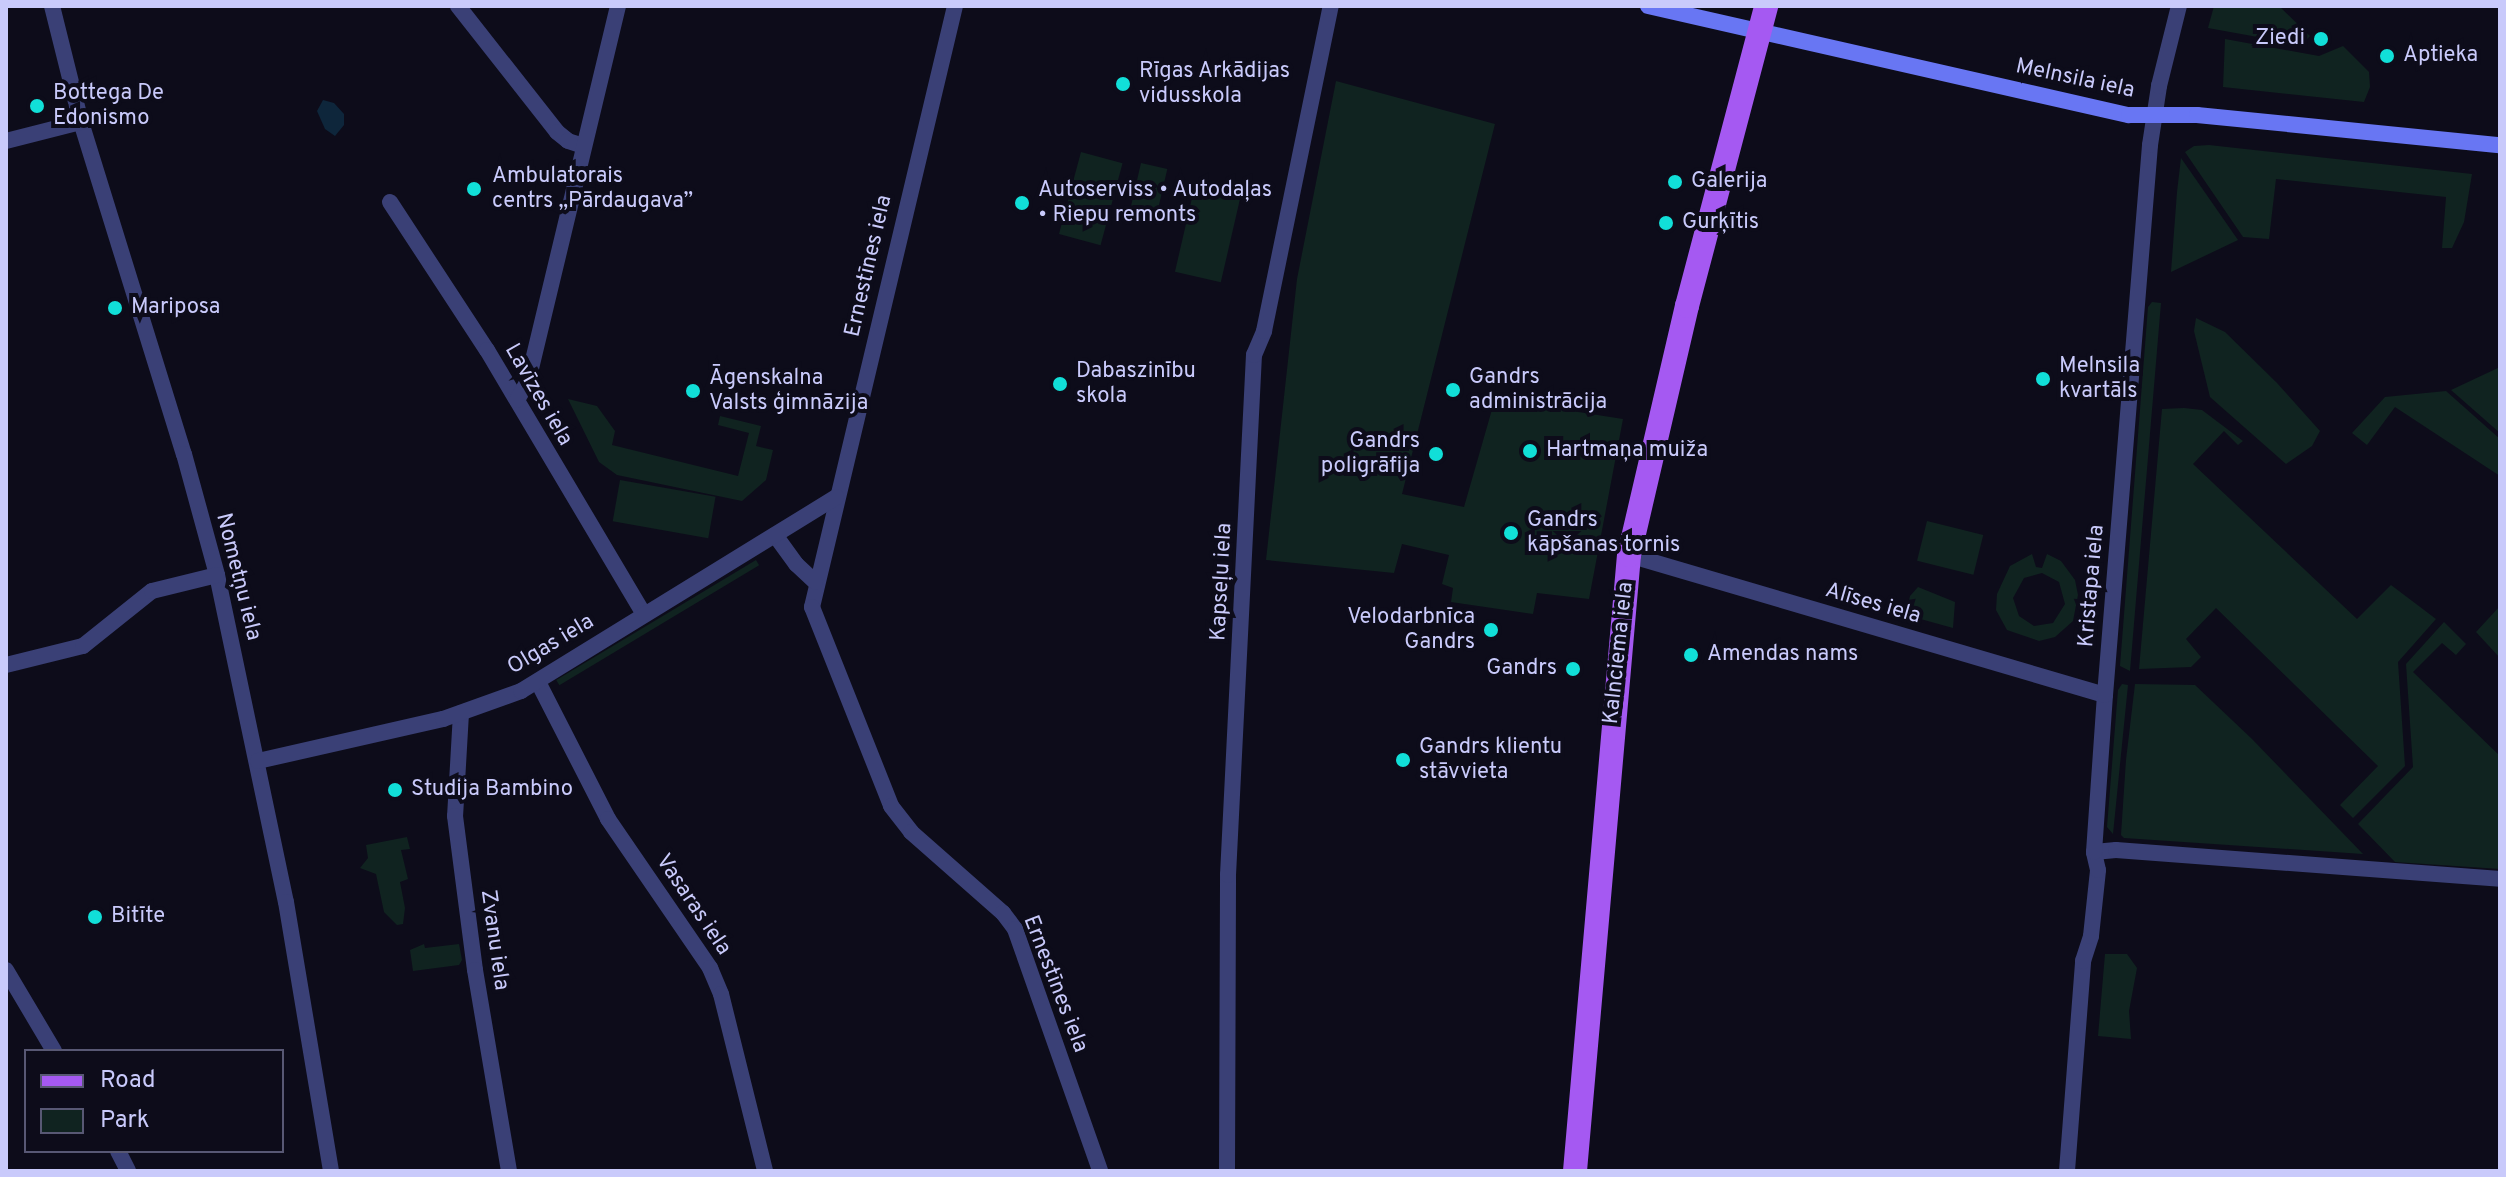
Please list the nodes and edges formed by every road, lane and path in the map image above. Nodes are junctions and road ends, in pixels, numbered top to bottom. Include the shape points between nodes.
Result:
1 (52, 6) edge
2 (458, 6) edge
3 (618, 6) edge
4 (955, 6) edge
5 (1331, 6) edge
6 (1648, 6) edge
7 (1766, 6) edge
8 (2179, 6) edge
9 (1759, 32) junction
10 (2155, 115) junction
11 (81, 122) junction
12 (6, 141) edge
13 (2500, 145) edge
14 (583, 146) junction
15 (390, 202) dead end
16 (517, 400) junction
17 (836, 497) junction
18 (775, 535) junction
19 (1629, 555) junction
20 (217, 575) junction
21 (815, 582) junction
22 (644, 614) junction
23 (6, 665) edge
24 (538, 682) junction
25 (2105, 695) junction
26 (461, 713) junction
27 (258, 761) junction
28 (2094, 852) junction
29 (2500, 879) edge
30 (6, 970) edge
31 (53, 1049) edge
32 (119, 1153) edge
33 (128, 1171) edge
34 (331, 1171) edge
35 (509, 1171) edge
36 (765, 1171) edge
37 (1100, 1171) edge
38 (1227, 1171) edge
39 (1575, 1171) edge
40 (2067, 1171) edge

1 - 11 street, Nometņu iela
2 - 14 street via 557,132
3 - 14 street
4 - 17 street, Ernestīnes iela
5 - 38 street, Kapseļu iela via 1264,331 1254,355 1228,875
6 - 9 street, Melnsila iela
7 - 9 main road, Kalnciema iela
8 - 10 street, Kristapa iela
9 - 10 street, Melnsila iela via 2114,112
9 - 19 main road, Kalnciema iela via 1683,321
10 - 13 street, Melnsila iela
10 - 25 street, Kristapa iela
11 - 12 street
11 - 20 street, Nometņu iela
14 - 16 street via 528,381
15 - 16 street, Lavīzes iela
16 - 22 street, Lavīzes iela
17 - 18 street, Olgas iela
17 - 21 street, Ernestīnes iela
18 - 21 street
18 - 22 street, Olgas iela
19 - 25 street, Alīses iela
19 - 39 main road, Kalnciema iela
20 - 23 street via 152,591 83,646
20 - 27 street, Nometņu iela
21 - 37 street, Ernestīnes iela via 812,607 891,806 911,832 1015,929
22 - 24 street, Olgas iela
24 - 26 street, Olgas iela
24 - 36 street, Vasaras iela via 592,792 710,968
25 - 28 street, Kristapa iela
26 - 27 street, Olgas iela
26 - 35 street, Zvanu iela via 455,816
27 - 34 street, Nometņu iela
28 - 29 street
28 - 40 street, Kristapa iela via 2098,870 2083,961
30 - 31 street
32 - 33 street

